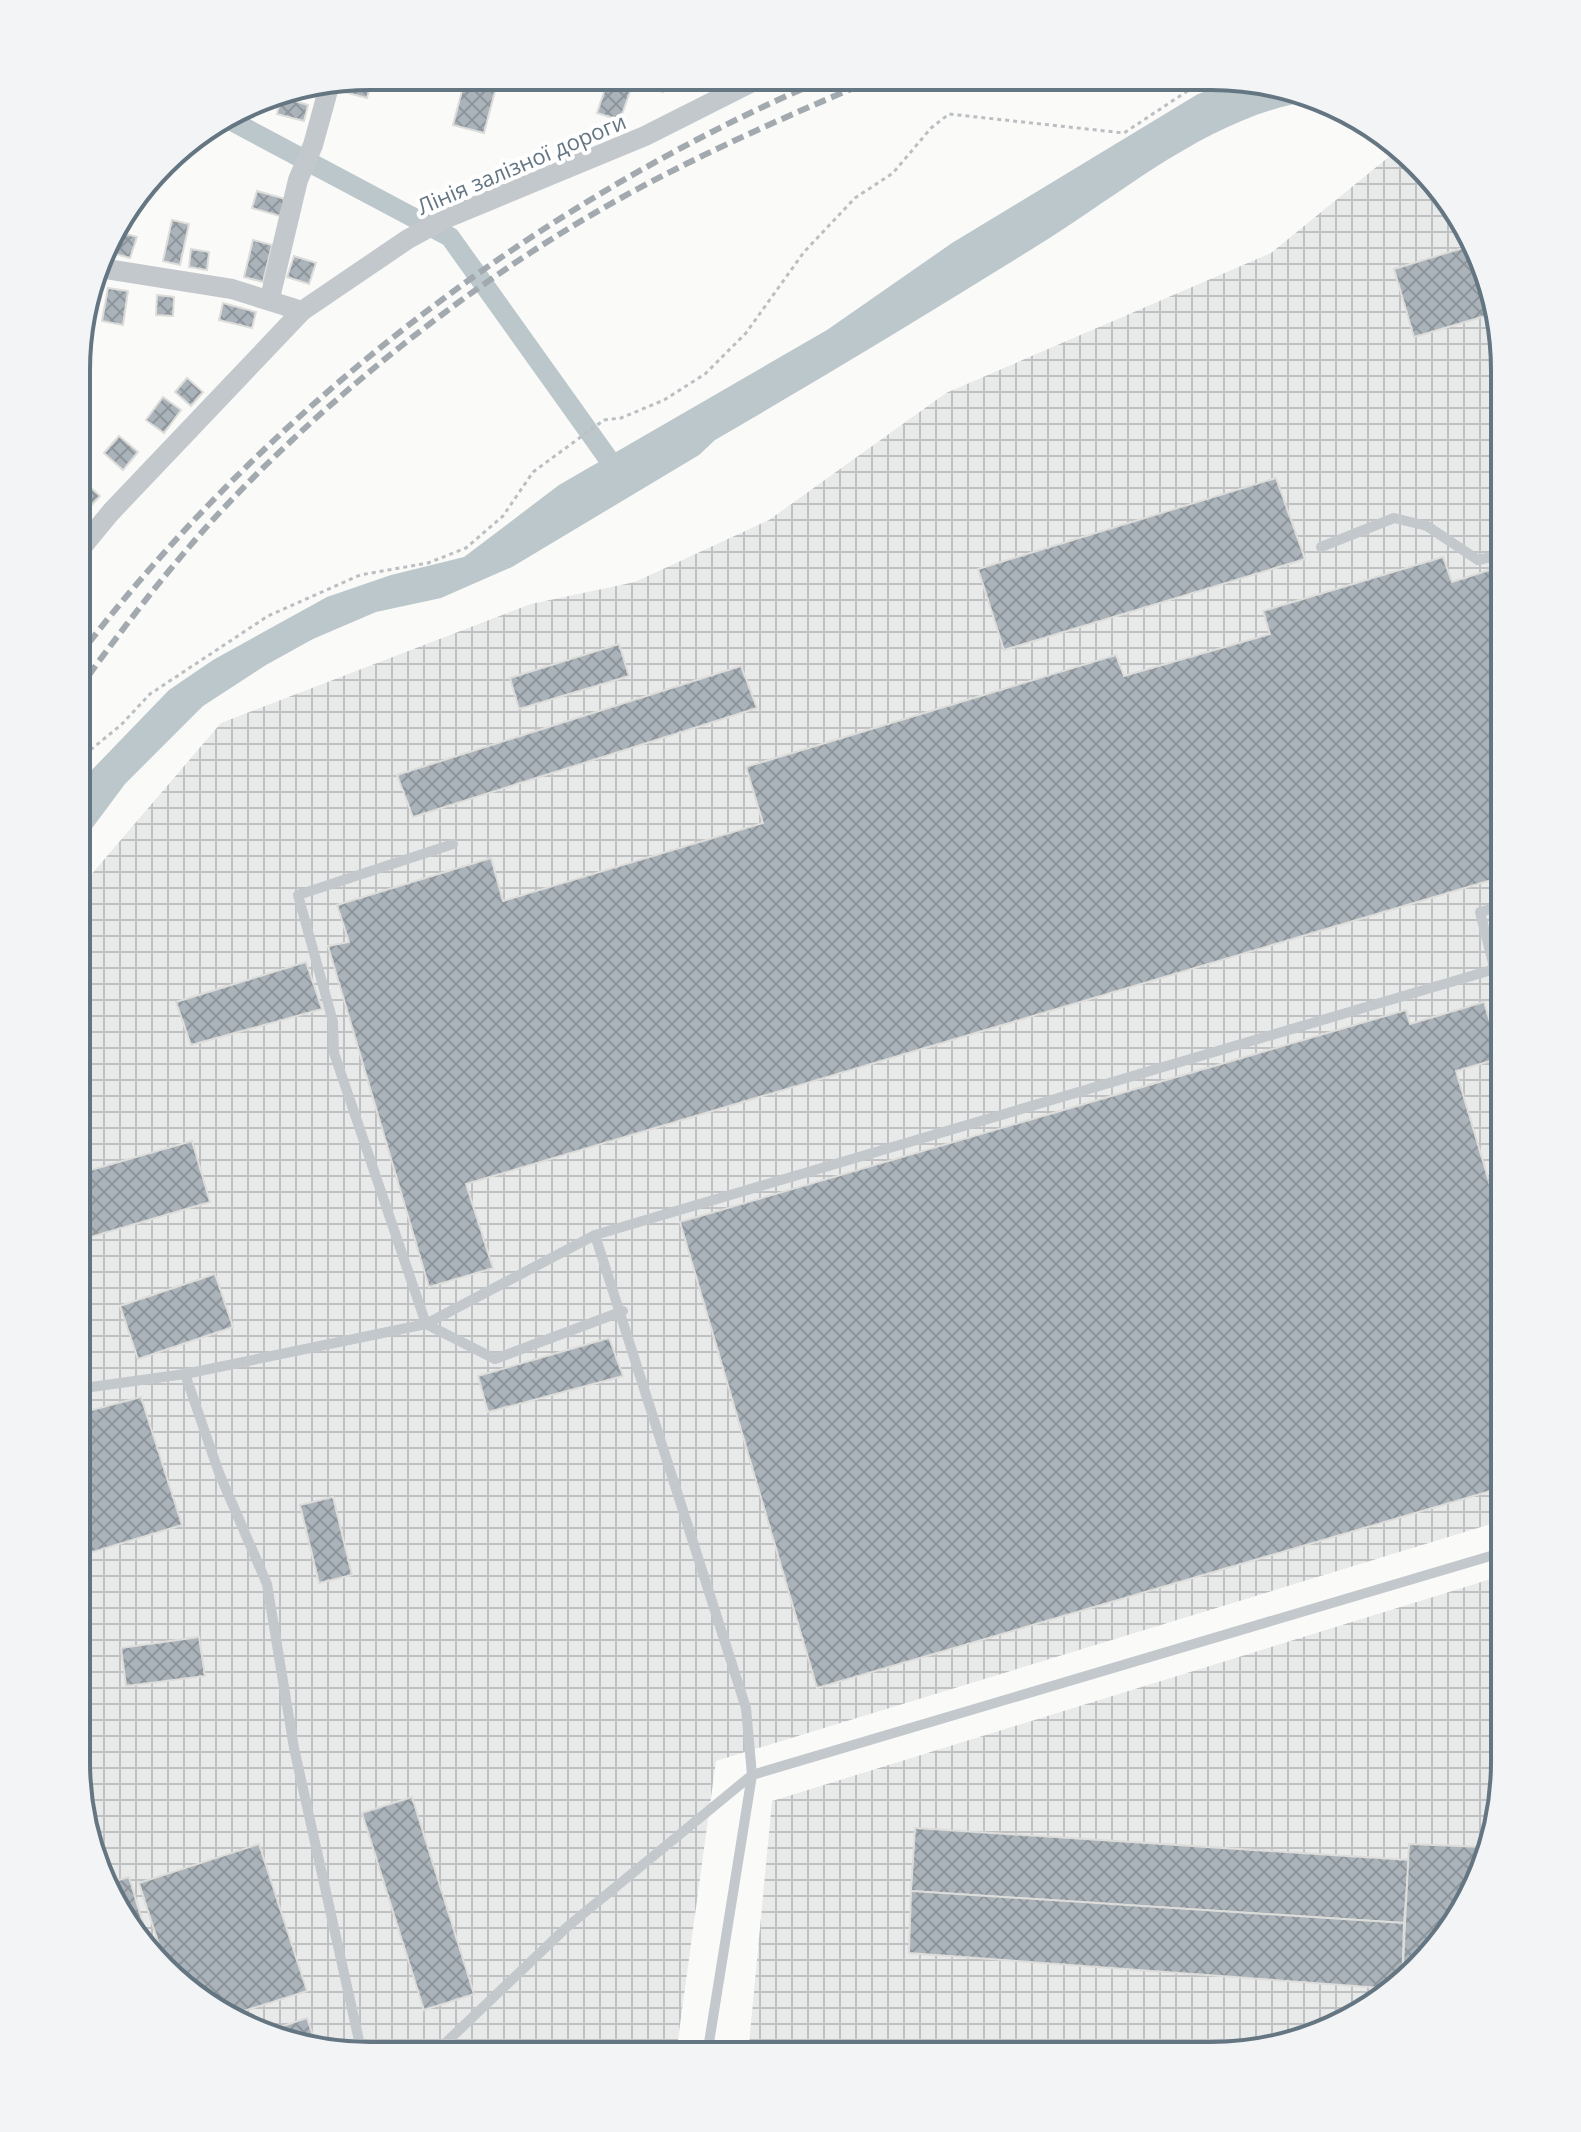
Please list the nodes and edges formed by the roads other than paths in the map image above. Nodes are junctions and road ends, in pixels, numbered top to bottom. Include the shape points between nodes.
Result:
1 (736, 90) edge
2 (327, 94) edge
3 (109, 270) edge
4 (270, 298) junction
5 (302, 311) junction
6 (90, 537) edge
7 (1321, 547) dead end
8 (1491, 557) edge
9 (453, 844) dead end
10 (1491, 909) edge
11 (1491, 943) edge
12 (1491, 970) edge
13 (595, 1235) junction
14 (623, 1311) junction
15 (426, 1324) junction
16 (185, 1374) junction
17 (90, 1387) edge
18 (1490, 1556) edge
19 (752, 1775) junction
20 (359, 2041) edge
21 (447, 2042) edge
22 (709, 2042) edge

1 - 5 street, Лінія залізної дороги via 645,136 447,218
2 - 4 street via 298,180
3 - 4 street
4 - 5 street
5 - 6 street, Лінія залізної дороги
7 - 8 lane via 1394,518 1427,526 1478,560
9 - 15 lane via 298,895 333,1022 334,1053
10 - 11 lane via 1480,912
12 - 13 lane
13 - 14 lane
13 - 15 lane
14 - 15 lane via 495,1359
14 - 19 lane via 746,1708
15 - 16 lane
16 - 17 lane
16 - 20 lane via 219,1473 267,1584 294,1748
18 - 19 lane
19 - 21 lane via 567,1927
19 - 22 lane

